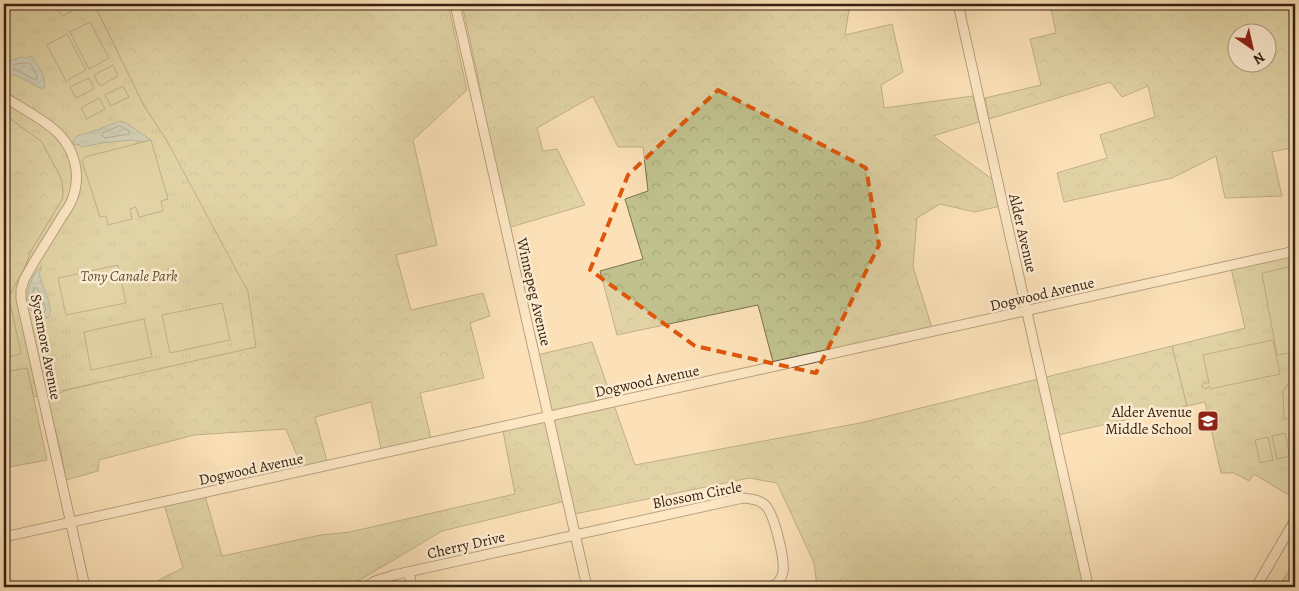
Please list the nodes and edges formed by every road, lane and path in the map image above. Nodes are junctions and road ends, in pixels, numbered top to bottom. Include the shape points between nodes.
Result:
1 (455, 4) edge
2 (958, 4) edge
3 (4, 97) edge
4 (1295, 252) edge
5 (1027, 311) junction
6 (548, 417) junction
7 (1295, 520) edge
8 (71, 522) junction
9 (575, 535) junction
10 (4, 537) edge
11 (408, 572) junction
12 (84, 587) edge
13 (366, 587) edge
14 (412, 587) edge
15 (587, 587) edge
16 (772, 587) edge
17 (1089, 587) edge
18 (1256, 587) edge

1 - 6 street, Winnepeg Avenue
2 - 5 street, Alder Avenue
3 - 8 street, Sycamore Avenue via 60,135 77,170 73,198 29,270 21,290 27,331
4 - 5 street, Dogwood Avenue
5 - 6 street, Dogwood Avenue
5 - 17 street, Alder Avenue
6 - 8 street, Dogwood Avenue
6 - 9 street, Winnepeg Avenue
7 - 18 street
8 - 10 street, Dogwood Avenue
8 - 12 street, Sycamore Avenue
9 - 11 street, Cherry Drive
9 - 15 street, Winnepeg Avenue
9 - 16 street, Blossom Circle via 742,498 755,499 771,512 783,562 780,580
11 - 13 street, Cherry Drive via 382,578
11 - 14 street

